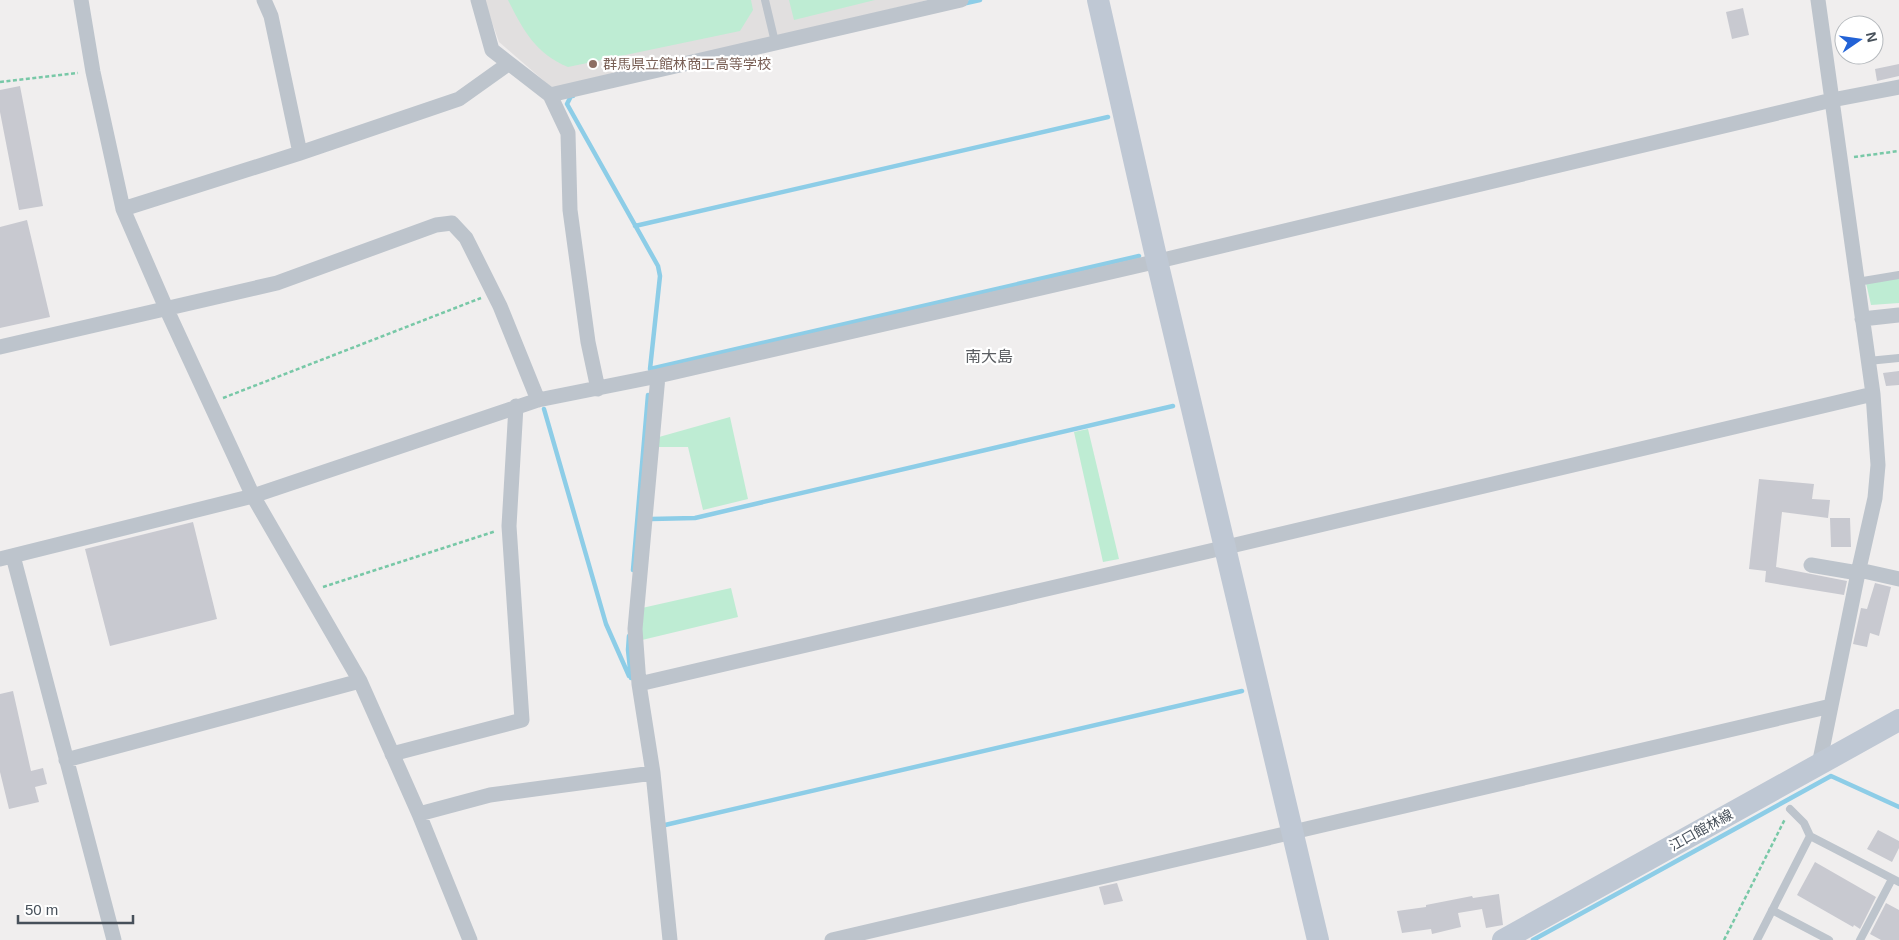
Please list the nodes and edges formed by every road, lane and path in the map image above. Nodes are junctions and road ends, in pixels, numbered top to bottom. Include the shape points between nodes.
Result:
1 (81, 0) edge
2 (264, 0) edge
3 (478, 0) edge
4 (765, 0) edge
5 (961, 0) edge
6 (1098, 0) edge
7 (1818, 0) edge
8 (775, 42) junction
9 (508, 64) junction
10 (93, 72) junction
11 (0, 82) edge
12 (1899, 87) edge
13 (550, 95) junction
14 (1832, 100) junction
15 (1899, 151) edge
16 (300, 153) junction
17 (1840, 159) junction
18 (123, 209) junction
19 (1157, 261) junction
20 (1899, 275) edge
21 (1857, 282) junction
22 (494, 293) junction
23 (166, 308) junction
24 (1899, 315) edge
25 (1862, 319) junction
26 (0, 347) edge
27 (1899, 358) edge
28 (1868, 361) junction
29 (658, 376) junction
30 (598, 389) junction
31 (1873, 394) junction
32 (538, 400) junction
33 (210, 404) junction
34 (516, 406) junction
35 (252, 496) junction
36 (509, 526) junction
37 (1226, 547) junction
38 (6, 558) edge
39 (1811, 565) dead end
40 (1858, 572) junction
41 (1899, 579) edge
42 (308, 592) junction
43 (360, 681) junction
44 (639, 684) junction
45 (1831, 706) junction
46 (1899, 720) edge
47 (392, 754) junction
48 (66, 760) junction
49 (1819, 765) junction
50 (653, 773) junction
51 (1790, 809) joint
52 (419, 814) junction
53 (1292, 832) junction
54 (1810, 836) junction
55 (1896, 880) edge
56 (1772, 910) junction
57 (1819, 938) edge
58 (466, 939) edge
59 (114, 940) edge
60 (670, 940) edge
61 (832, 940) edge
62 (1318, 940) edge
63 (1503, 940) edge
64 (1724, 940) edge
65 (1757, 940) edge
66 (1829, 940) edge
67 (1860, 940) edge

1 - 10 street
2 - 16 street via 271,16
3 - 9 street via 492,50
4 - 8 lane
5 - 8 street
6 - 19 street
7 - 14 street
8 - 13 street
9 - 13 street
9 - 16 street via 459,99
10 - 11 path
10 - 18 street
12 - 14 street
13 - 30 street via 568,133 570,210 588,342
14 - 17 street
14 - 19 street
15 - 17 path
16 - 18 street
17 - 21 street
18 - 23 street
19 - 29 street
19 - 37 street
20 - 21 lane
21 - 25 street
22 - 23 street via 466,238 452,223 436,225 277,283
22 - 32 street
22 - 33 path
23 - 26 street
23 - 33 street
24 - 25 street
25 - 28 street
27 - 28 lane
28 - 31 street
29 - 30 street
29 - 44 street via 635,629
30 - 32 street
31 - 37 street
31 - 40 street via 1878,456 1876,490
32 - 34 street
33 - 35 street
34 - 35 street
34 - 36 street
35 - 38 street
35 - 42 street
36 - 42 path
36 - 47 street via 522,720
37 - 44 street
37 - 53 street
38 - 48 street
39 - 40 street
40 - 41 street
40 - 45 street
42 - 43 street
43 - 47 street
43 - 48 street
44 - 50 street
45 - 49 street
45 - 53 street
46 - 49 street, 江口館林線
47 - 52 street
48 - 59 street
49 - 63 street, 江口館林線
50 - 52 street via 490,795
50 - 60 street
51 - 54 lane via 1804,823
51 - 64 path
52 - 58 street
53 - 61 street
53 - 62 street
54 - 55 lane
54 - 56 lane
55 - 67 lane
56 - 57 lane
56 - 65 lane
57 - 66 lane

